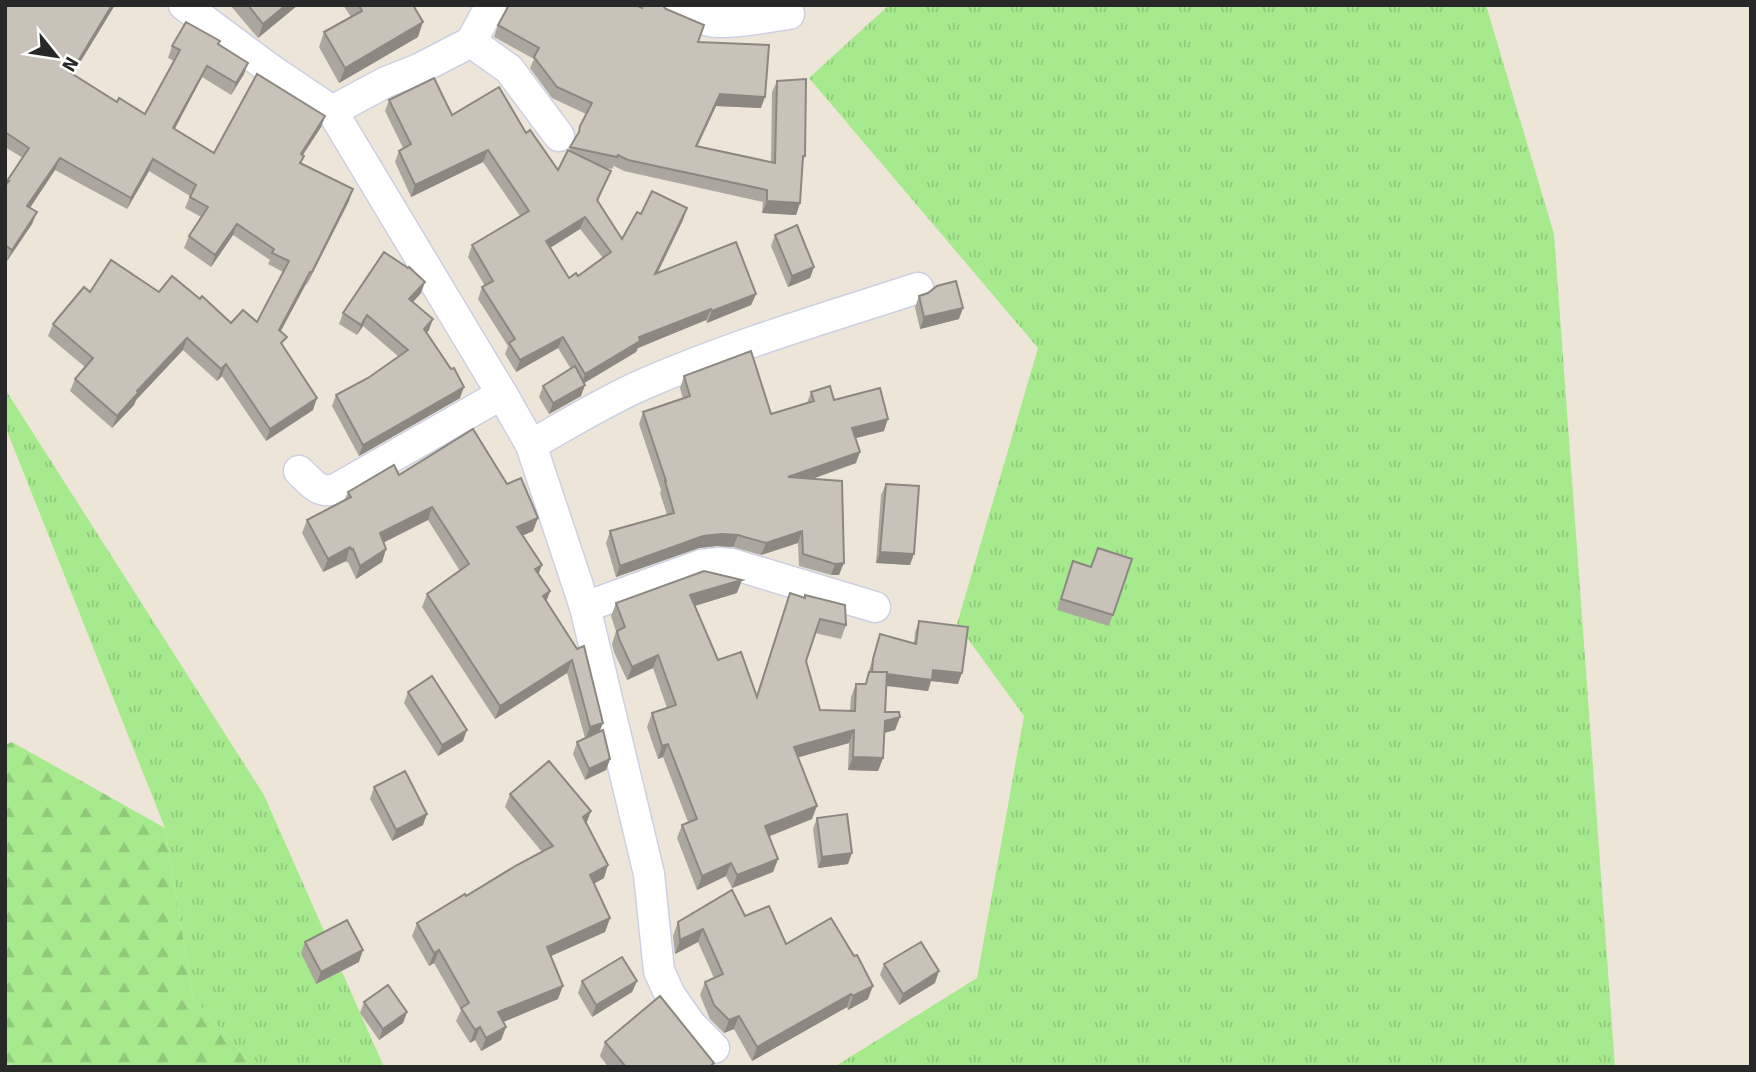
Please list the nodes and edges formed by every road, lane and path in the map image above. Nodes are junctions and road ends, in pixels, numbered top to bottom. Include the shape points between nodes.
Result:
1 (184, 5) edge
2 (491, 5) edge
3 (670, 5) edge
4 (789, 14) dead end
5 (471, 42) junction
6 (332, 111) junction
7 (559, 136) dead end
8 (918, 288) dead end
9 (502, 394) junction
10 (531, 445) junction
11 (299, 471) dead end
12 (585, 607) junction
13 (874, 607) dead end
14 (713, 1048) dead end

1 - 6 street
2 - 5 street
3 - 4 street via 715,22
5 - 6 street
5 - 7 street via 509,69
6 - 9 street
8 - 10 street via 744,345 643,384
9 - 10 street
9 - 11 street via 336,489 319,489
10 - 12 street
12 - 13 street via 701,565 719,563
12 - 14 street via 649,874 659,971 670,996

